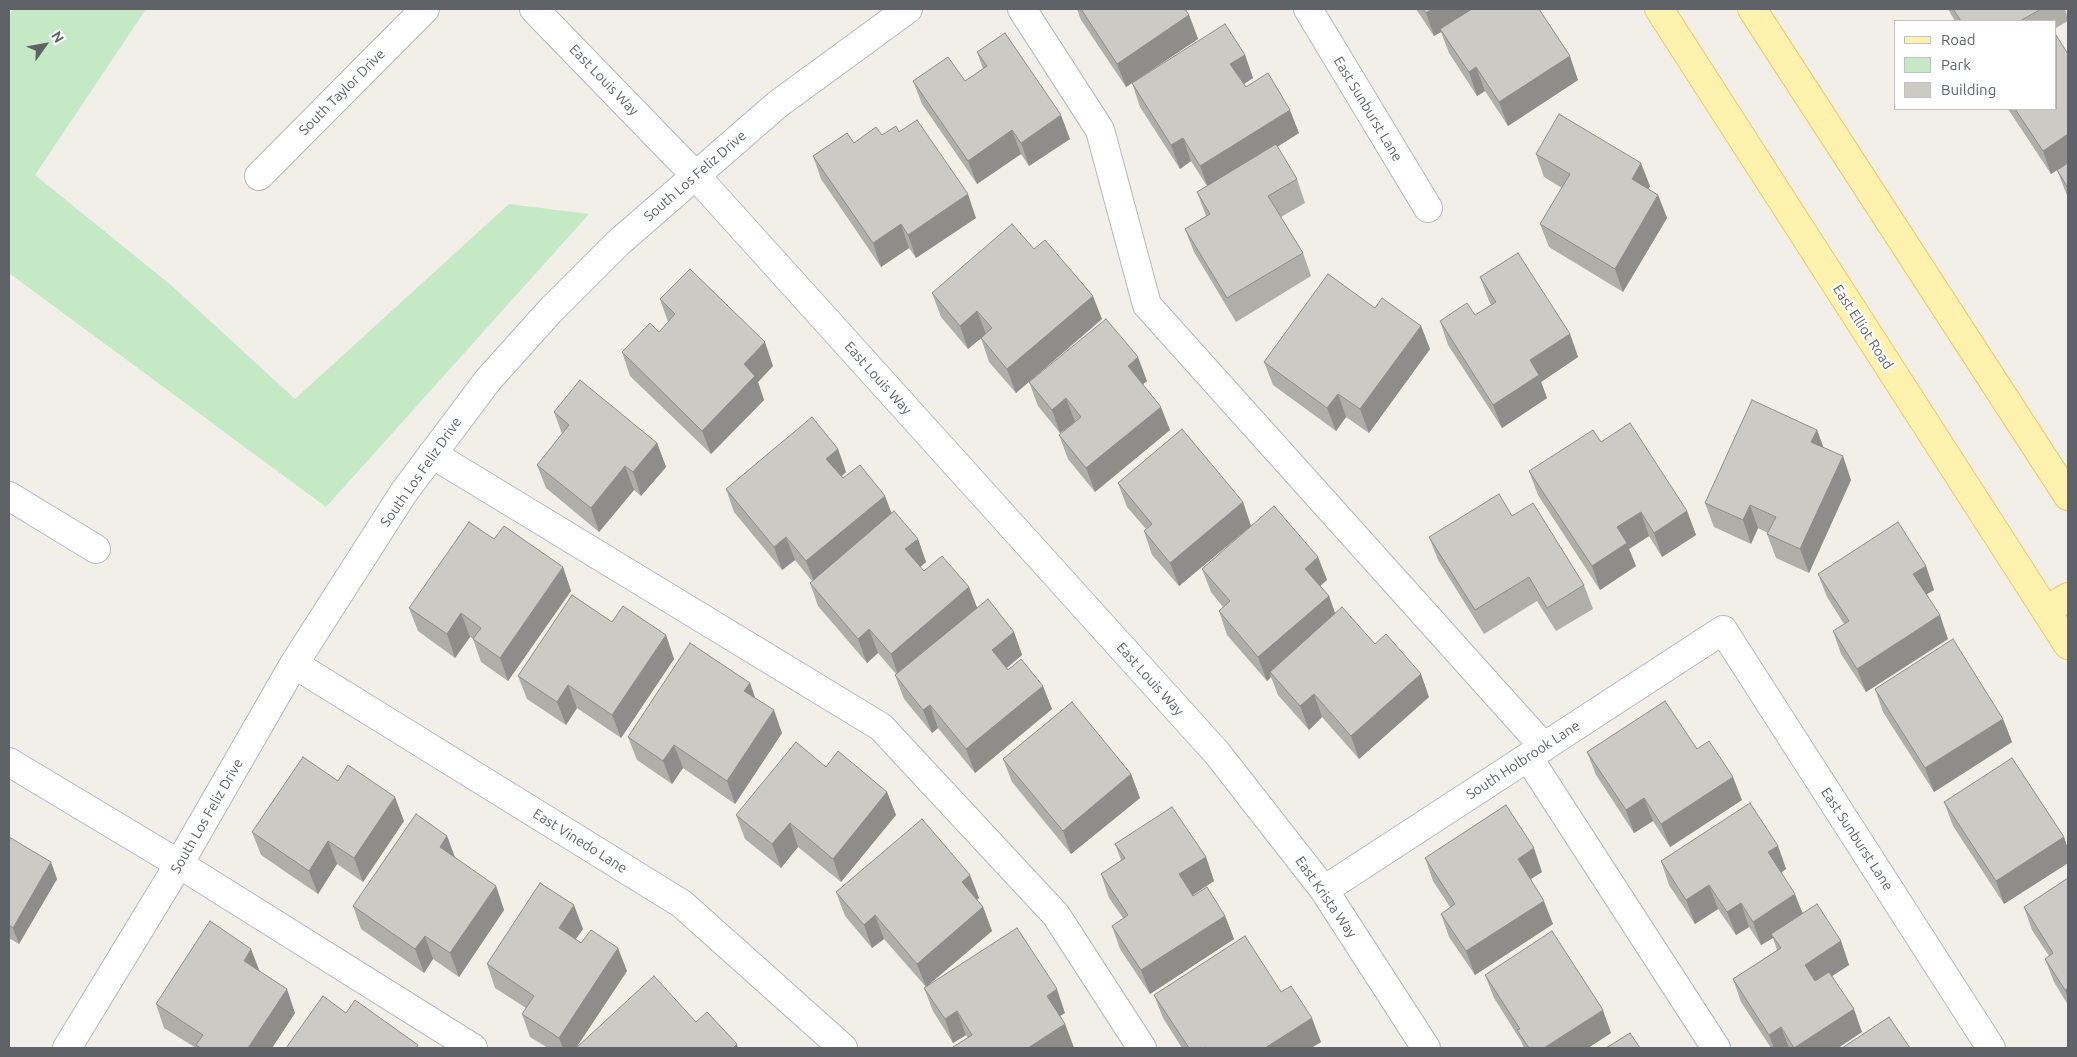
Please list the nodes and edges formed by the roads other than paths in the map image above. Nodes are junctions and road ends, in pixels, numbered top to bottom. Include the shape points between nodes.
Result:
1 (425, 9) edge
2 (534, 9) edge
3 (908, 9) edge
4 (1022, 9) edge
5 (1308, 9) edge
6 (1658, 9) edge
7 (1752, 9) edge
8 (695, 175) junction
9 (259, 176) dead end
10 (1428, 208) dead end
11 (432, 454) junction
12 (9, 496) edge
13 (2068, 496) edge
14 (96, 549) dead end
15 (2057, 604) edge
16 (1723, 630) joint
17 (2068, 645) edge
18 (294, 664) junction
19 (1536, 752) junction
20 (1217, 753) joint
21 (9, 762) edge
22 (180, 864) junction
23 (1324, 890) junction
24 (67, 1048) edge
25 (473, 1048) edge
26 (843, 1048) edge
27 (1142, 1048) edge
28 (1426, 1048) edge
29 (1716, 1048) edge
30 (1991, 1048) edge

1 - 9 street, South Taylor Drive
2 - 8 street, East Louis Way
3 - 8 street, South Los Feliz Drive via 778,104
4 - 19 street via 1100,130 1147,305
5 - 10 street, East Sunburst Lane
6 - 15 main road, East Elliot Road
7 - 13 main road
8 - 11 street, South Los Feliz Drive via 618,243 550,311 488,380
8 - 20 street, East Louis Way
11 - 18 street, South Los Feliz Drive via 404,492
11 - 27 street via 882,727 1056,915
12 - 14 street
15 - 17 main road, East Elliot Road
16 - 19 street, South Holbrook Lane
16 - 30 street, East Sunburst Lane
18 - 22 street, South Los Feliz Drive
18 - 26 street, East Vinedo Lane via 682,904
19 - 23 street, South Holbrook Lane
19 - 29 street
20 - 23 street, East Krista Way
21 - 22 street
22 - 24 street, South Los Feliz Drive
22 - 25 street
23 - 28 street, East Krista Way

